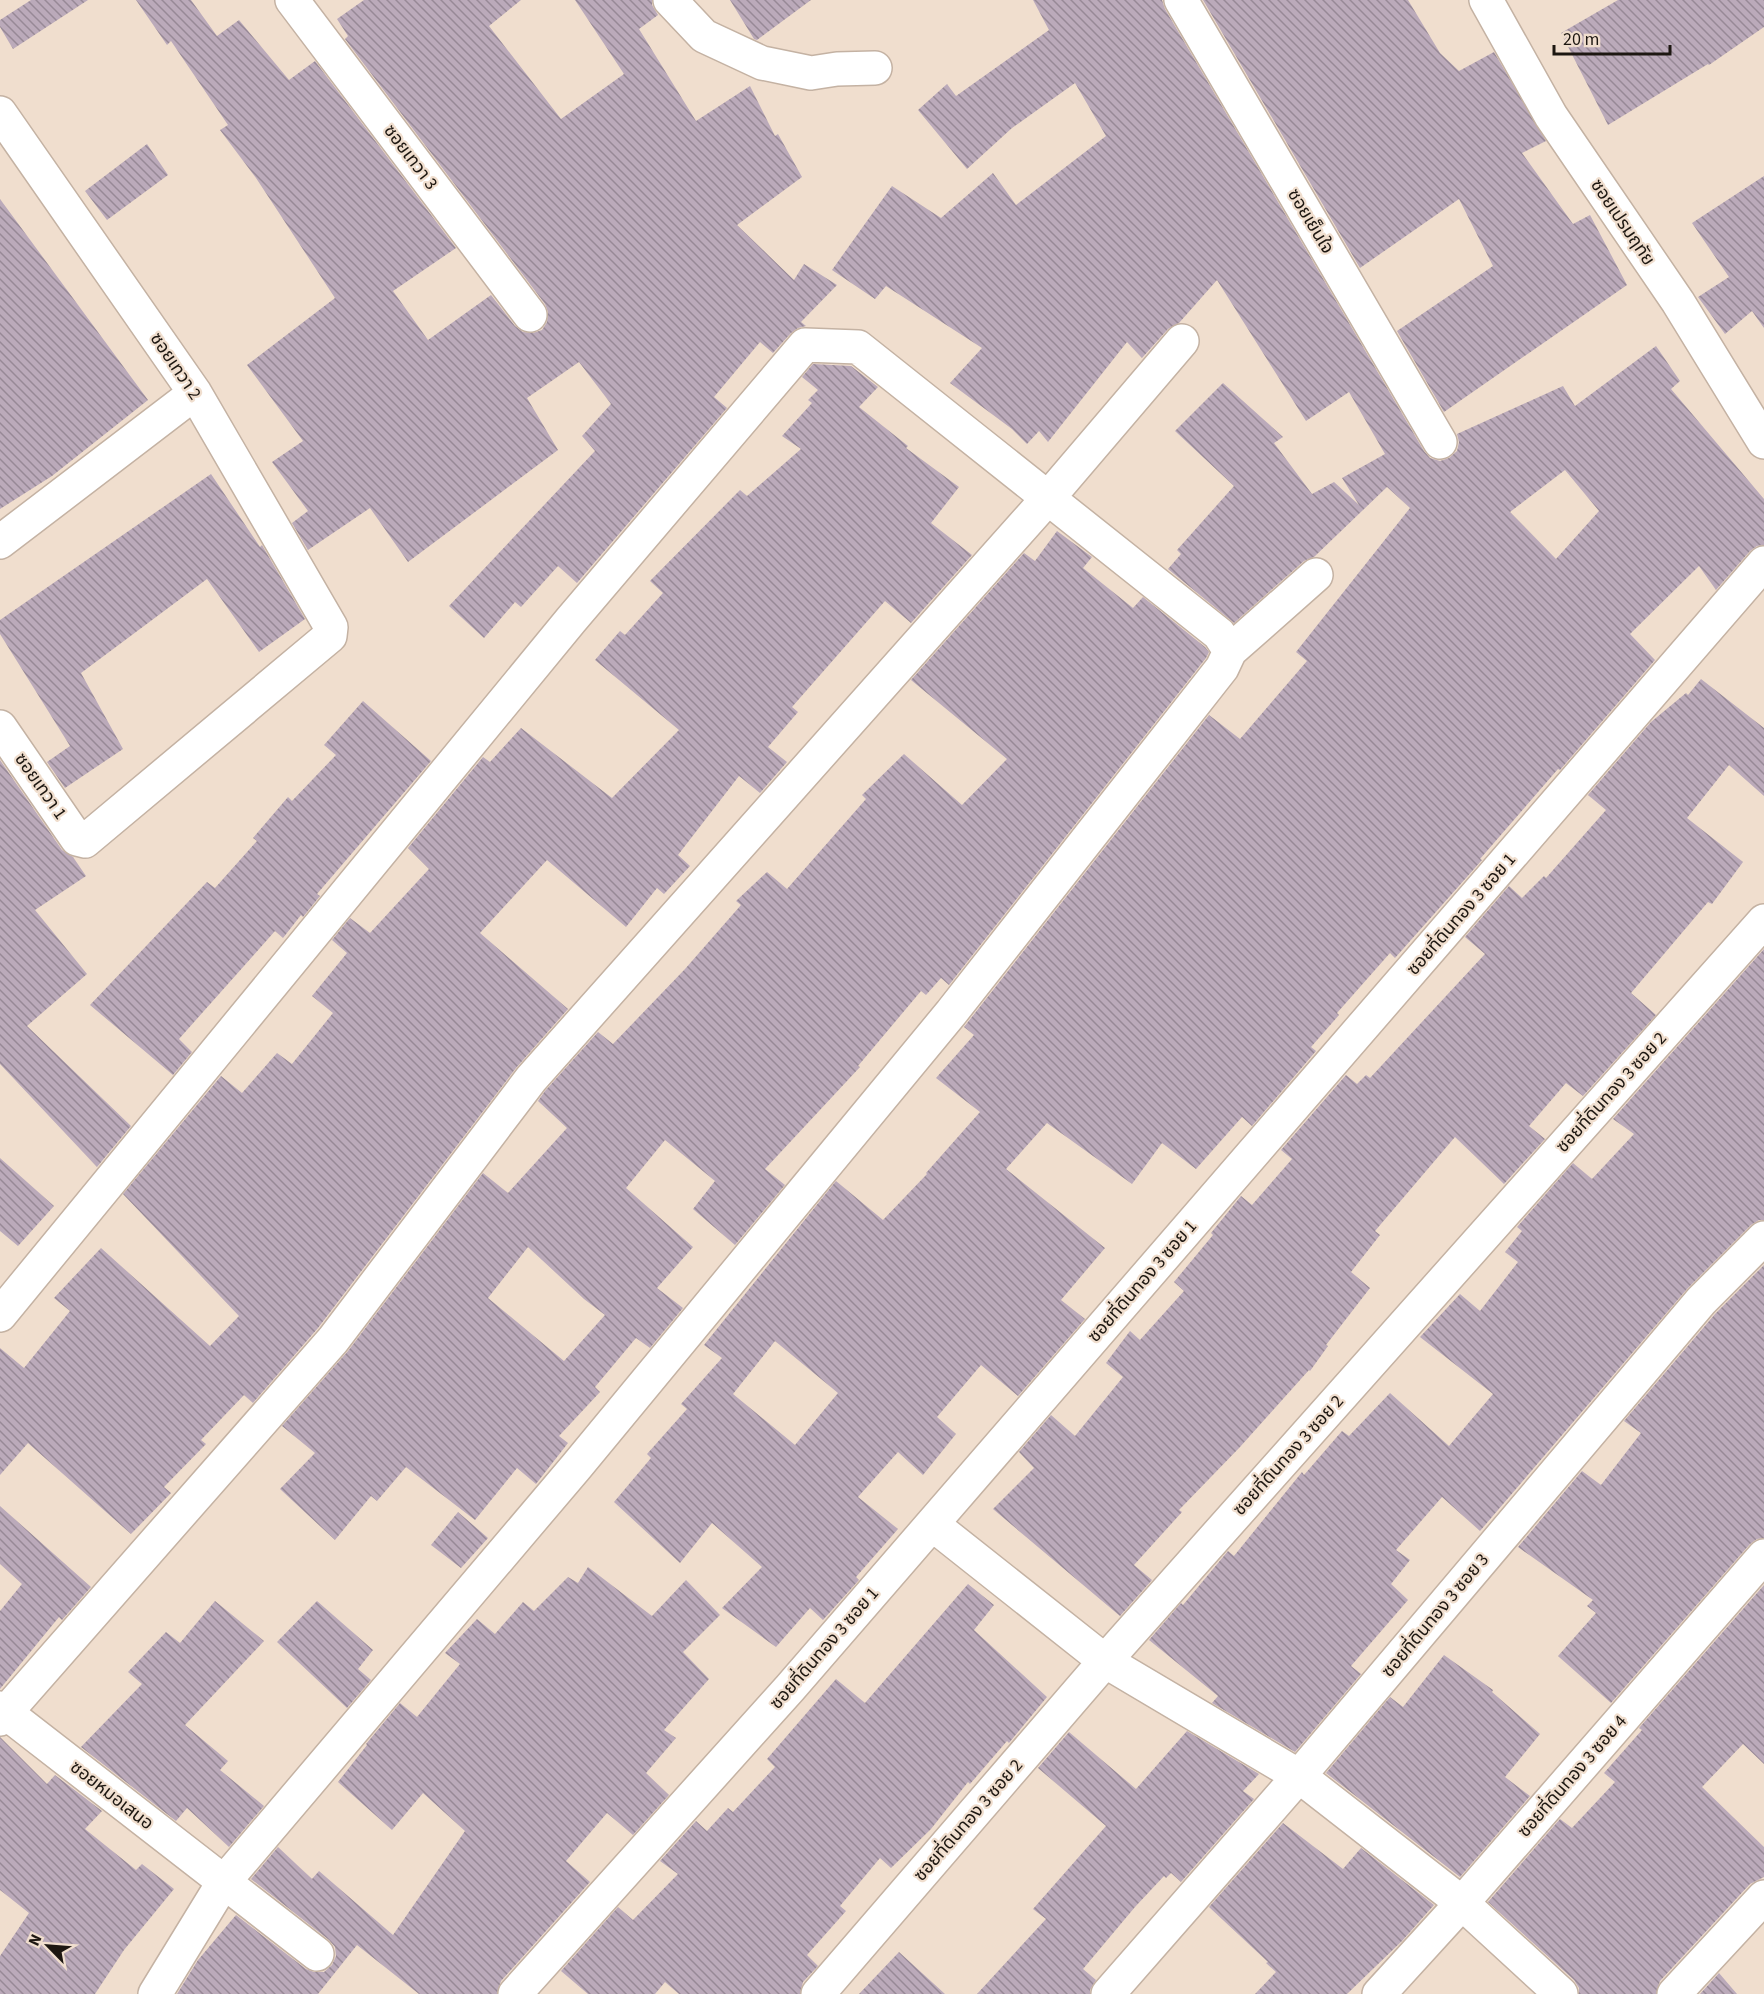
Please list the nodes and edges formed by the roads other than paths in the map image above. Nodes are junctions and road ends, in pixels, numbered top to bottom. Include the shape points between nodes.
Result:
1 (292, 0) edge
2 (670, 0) edge
3 (1181, 0) edge
4 (1486, 0) edge
5 (875, 68) dead end
6 (0, 113) edge
7 (530, 315) dead end
8 (1182, 340) dead end
9 (195, 393) junction
10 (1440, 442) dead end
11 (1764, 442) edge
12 (1048, 498) junction
13 (0, 542) edge
14 (1764, 563) edge
15 (1316, 574) dead end
16 (1230, 651) junction
17 (0, 727) edge
18 (85, 841) joint
19 (1764, 921) edge
20 (1764, 1238) edge
21 (0, 1315) edge
22 (932, 1524) junction
23 (1764, 1556) edge
24 (1105, 1661) junction
25 (2, 1713) edge
26 (1299, 1776) junction
27 (223, 1883) junction
28 (1764, 1897) edge
29 (1462, 1903) junction
30 (317, 1954) dead end
31 (155, 1994) edge
32 (515, 1994) edge
33 (818, 1994) edge
34 (1108, 1994) edge
35 (1379, 1994) edge
36 (1562, 1994) edge
37 (1674, 1994) edge

1 - 7 street, ซอยเทวา 3
2 - 5 street via 704,36 762,63 811,73
3 - 10 street, ซอยเย็นใจ
4 - 11 street, ซอยเปรมฤทัย via 1551,117 1678,302
6 - 9 street, ซอยเทวา 2
8 - 12 street
9 - 13 street
9 - 18 street, ซอยเทวา 2 via 331,632
12 - 16 street via 1219,634
12 - 21 street via 858,346 805,345 491,716
12 - 25 street via 531,1079 333,1340
14 - 22 street, ซอยที่ดินทอง 3 ซอย 1
15 - 16 street
16 - 27 street via 1222,668 951,1013 576,1467
17 - 18 street, ซอยเทวา 1 via 77,839
19 - 24 street, ซอยที่ดินทอง 3 ซอย 2
20 - 26 street, ซอยที่ดินทอง 3 ซอย 3 via 1701,1301
22 - 24 street
22 - 32 street, ซอยที่ดินทอง 3 ซอย 1
23 - 29 street, ซอยที่ดินทอง 3 ซอย 4
24 - 26 street
24 - 33 street, ซอยที่ดินทอง 3 ซอย 2
25 - 27 street, ซอยหมอเสนอ
26 - 29 street
26 - 34 street, ซอยที่ดินทอง 3 ซอย 3
27 - 30 street, ซอยหมอเสนอ
27 - 31 street
28 - 37 street
29 - 35 street, ซอยที่ดินทอง 3 ซอย 4
29 - 36 street

